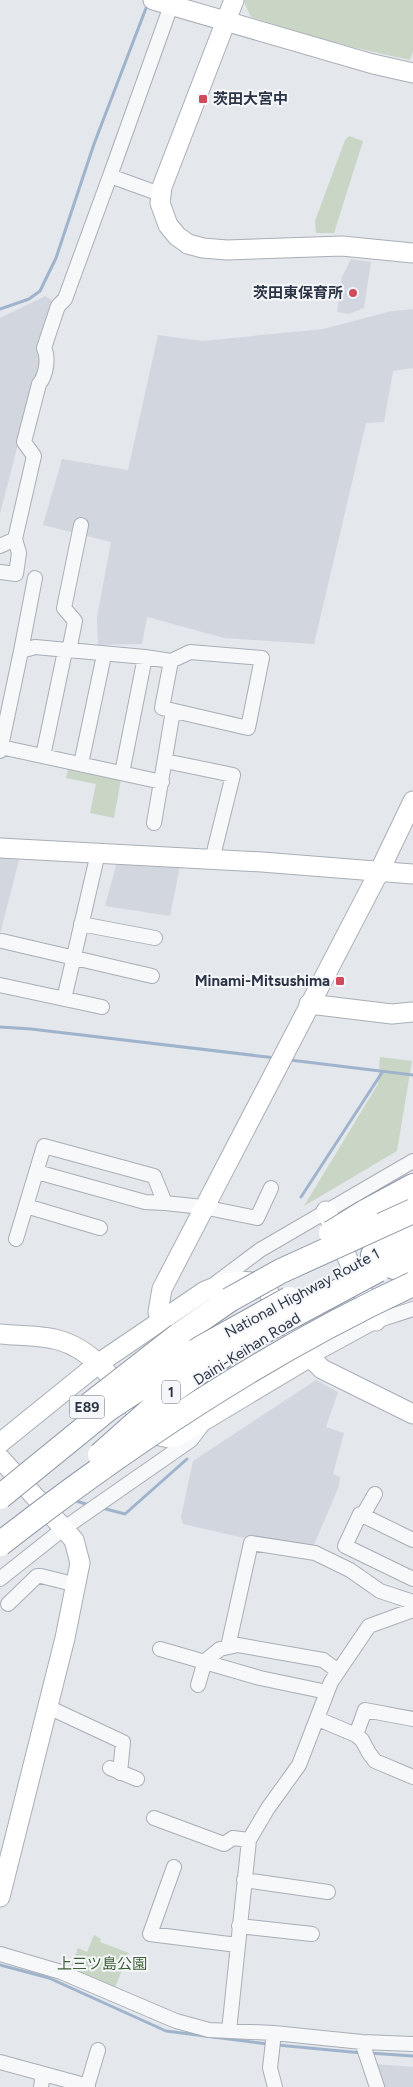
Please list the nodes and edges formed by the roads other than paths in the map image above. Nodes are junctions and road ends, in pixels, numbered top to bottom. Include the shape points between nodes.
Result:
1 (234, 0) edge
2 (164, 2) edge
3 (225, 22) junction
4 (413, 73) edge
5 (110, 176) junction
6 (160, 194) junction
7 (413, 253) edge
8 (81, 525) dead end
9 (15, 539) junction
10 (0, 546) edge
11 (0, 572) edge
12 (35, 578) dead end
13 (21, 651) junction
14 (67, 651) junction
15 (104, 655) junction
16 (145, 657) junction
17 (171, 661) junction
18 (7, 684) edge
19 (174, 711) junction
20 (3, 723) edge
21 (1, 749) edge
22 (43, 756) junction
23 (166, 762) junction
24 (81, 764) junction
25 (122, 773) junction
26 (162, 782) junction
27 (413, 801) edge
28 (154, 823) dead end
29 (0, 848) edge
30 (98, 853) junction
31 (212, 860) junction
32 (379, 872) junction
33 (413, 874) edge
34 (81, 924) junction
35 (155, 938) dead end
36 (2, 941) dead end
37 (73, 957) junction
38 (152, 976) dead end
39 (0, 986) edge
40 (64, 999) junction
41 (309, 1004) junction
42 (102, 1007) dead end
43 (413, 1012) edge
44 (413, 1160) edge
45 (36, 1172) junction
46 (413, 1186) edge
47 (272, 1188) dead end
48 (165, 1203) junction
49 (26, 1206) junction
50 (203, 1207) junction
51 (326, 1211) junction
52 (413, 1211) edge
53 (100, 1228) dead end
54 (413, 1236) edge
55 (16, 1239) dead end
56 (413, 1254) edge
57 (413, 1259) edge
58 (376, 1263) junction
59 (413, 1284) edge
60 (205, 1291) junction
61 (229, 1300) junction
62 (413, 1309) edge
63 (161, 1321) junction
64 (376, 1321) junction
65 (0, 1334) edge
66 (310, 1357) junction
67 (99, 1362) junction
68 (413, 1414) edge
69 (204, 1422) junction
70 (0, 1443) edge
71 (0, 1458) edge
72 (14, 1484) edge
73 (375, 1494) dead end
74 (0, 1497) edge
75 (50, 1514) junction
76 (364, 1515) junction
77 (0, 1533) edge
78 (413, 1540) edge
79 (0, 1544) edge
80 (1, 1571) edge
81 (413, 1579) edge
82 (77, 1585) junction
83 (413, 1602) edge
84 (8, 1604) dead end
85 (413, 1610) edge
86 (228, 1647) junction
87 (160, 1649) dead end
88 (205, 1661) junction
89 (338, 1671) junction
90 (198, 1685) dead end
91 (327, 1692) junction
92 (48, 1707) junction
93 (318, 1719) junction
94 (413, 1719) edge
95 (356, 1735) junction
96 (413, 1777) edge
97 (137, 1779) dead end
98 (154, 1818) dead end
99 (249, 1840) junction
100 (174, 1867) dead end
101 (244, 1880) junction
102 (328, 1892) dead end
103 (0, 1897) edge
104 (239, 1926) junction
105 (312, 1934) dead end
106 (237, 1946) junction
107 (0, 1954) edge
108 (228, 2031) junction
109 (274, 2036) junction
110 (413, 2044) edge
111 (98, 2050) dead end
112 (365, 2050) junction
113 (0, 2062) edge
114 (42, 2081) edge
115 (87, 2086) edge
116 (275, 2087) edge
117 (377, 2087) edge

1 - 3 street
2 - 3 street
2 - 5 street
3 - 4 street
3 - 6 street
5 - 6 street
5 - 9 street via 44,348 47,353 44,378 39,384 24,442 34,456
6 - 7 street via 168,225 188,244 203,248 342,246
8 - 14 street via 64,608 75,621
9 - 10 street
9 - 11 street via 19,553 16,574
12 - 13 street
13 - 14 street via 35,647
13 - 18 street
14 - 15 street
14 - 22 street
15 - 16 street
15 - 24 street
16 - 17 street
16 - 25 street
17 - 19 street via 162,708
17 - 19 street via 190,652 262,658 248,728
18 - 20 street
19 - 23 street
20 - 21 street
21 - 22 street
22 - 24 street
23 - 26 street
23 - 31 street via 233,775
24 - 25 street
25 - 26 street
26 - 28 street
27 - 32 street
29 - 30 street
30 - 31 street
30 - 34 street
31 - 32 street
32 - 33 street
32 - 41 street
34 - 35 street
34 - 37 street
36 - 37 street
37 - 38 street
37 - 40 street
39 - 40 street
40 - 42 street
41 - 43 street via 392,1014
41 - 50 street
44 - 51 street
45 - 48 street via 145,1202
45 - 48 street via 44,1146 154,1176
45 - 49 street
46 - 61 highway, bridge via 365,1212
47 - 50 street via 256,1218
48 - 50 street
49 - 53 street
49 - 55 street
50 - 63 street via 162,1289 158,1312
51 - 60 street via 260,1250
51 - 64 street
52 - 61 highway, E89, bridge via 281,1271
54 - 58 highway, National Highway Route 1 / 1
56 - 58 highway, National Highway Route 1 / 1
57 - 77 highway, Daini-Keihan Road / E89, bridge via 318,1306 242,1349 97,1451
58 - 72 highway, National Highway Route 1 / 1, bridge via 233,1328 108,1409
58 - 75 highway, National Highway Route 1 / 1, bridge via 240,1344 172,1391 106,1449
59 - 79 highway, bridge via 254,1368 161,1427
60 - 63 street
60 - 66 street via 240,1281 262,1286
61 - 72 highway, E89, bridge via 125,1376 63,1428
62 - 64 street
63 - 67 street
64 - 66 street
65 - 67 street via 58,1340
66 - 68 street via 322,1369
66 - 69 street
67 - 69 street via 150,1430 160,1436 178,1436
67 - 70 street
69 - 75 street via 191,1440
71 - 72 street
72 - 74 highway, National Highway Route 1 / 1, bridge
72 - 75 street
73 - 76 street
75 - 80 highway, National Highway Route 1 / 1
75 - 82 street via 74,1540 80,1570
76 - 78 street
76 - 81 street via 360,1514 345,1546
82 - 84 street via 37,1576
82 - 92 street
83 - 86 street via 380,1591 350,1570 316,1553 251,1543
85 - 89 street via 369,1626
86 - 88 street via 220,1648
86 - 89 street via 238,1645 323,1660
87 - 88 street
88 - 90 street
88 - 91 street via 260,1678
89 - 91 street
91 - 93 street
92 - 97 street via 124,1742 115,1771
92 - 103 street
93 - 95 street
93 - 99 street via 299,1766
94 - 95 street via 365,1710
95 - 96 street via 375,1761
98 - 99 street via 224,1844 233,1838
99 - 101 street
100 - 106 street via 150,1934
101 - 102 street
101 - 104 street
104 - 105 street
104 - 106 street
106 - 108 street
107 - 108 street via 61,1972 176,2022
108 - 109 street
109 - 112 street
109 - 116 street via 270,2068
110 - 112 street
111 - 115 street
112 - 117 street
113 - 114 street
114 - 115 street

